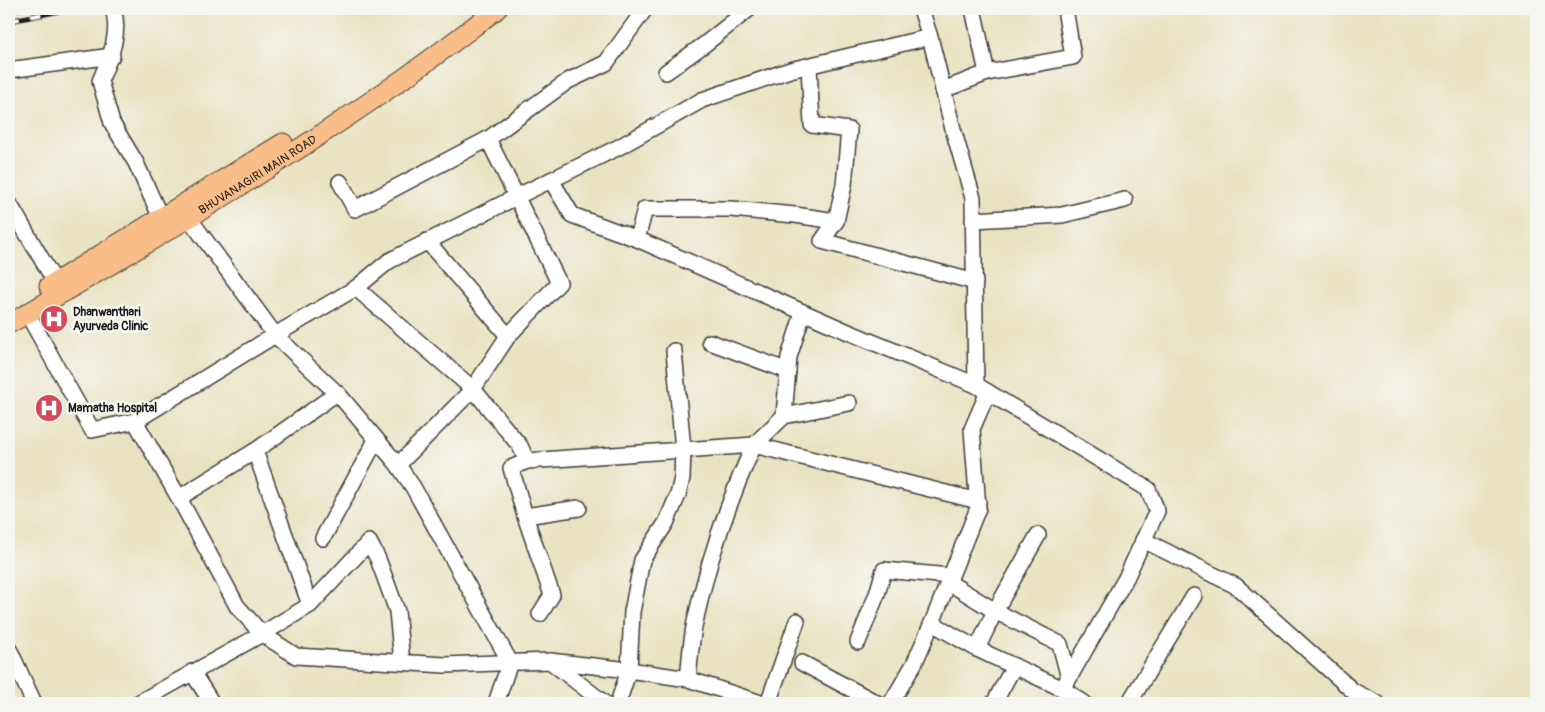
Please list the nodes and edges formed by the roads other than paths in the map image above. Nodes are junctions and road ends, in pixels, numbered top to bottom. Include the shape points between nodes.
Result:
1 (112, 9) edge
2 (476, 9) edge
3 (497, 9) edge
4 (645, 9) edge
5 (749, 9) edge
6 (920, 9) edge
7 (973, 9) edge
8 (1065, 9) edge
9 (930, 37) junction
10 (112, 56) junction
11 (809, 66) junction
12 (9, 70) edge
13 (666, 72) dead end
14 (987, 73) junction
15 (944, 90) junction
16 (488, 139) junction
17 (551, 180) junction
18 (340, 182) dead end
19 (518, 196) junction
20 (1125, 200) dead end
21 (9, 203) edge
22 (161, 218) junction
23 (189, 218) junction
24 (973, 220) junction
25 (836, 221) junction
26 (638, 239) junction
27 (427, 241) junction
28 (55, 282) junction
29 (975, 282) junction
30 (356, 288) junction
31 (9, 309) edge
32 (803, 313) junction
33 (27, 314) junction
34 (9, 324) edge
35 (275, 335) junction
36 (508, 336) junction
37 (710, 342) dead end
38 (674, 351) dead end
39 (788, 371) junction
40 (473, 389) junction
41 (982, 389) junction
42 (337, 393) junction
43 (848, 403) dead end
44 (784, 416) junction
45 (136, 421) junction
46 (376, 440) junction
47 (754, 445) junction
48 (256, 450) junction
49 (683, 450) junction
50 (527, 461) junction
51 (398, 465) junction
52 (179, 498) junction
53 (978, 501) junction
54 (579, 508) dead end
55 (525, 516) junction
56 (1038, 534) dead end
57 (323, 538) dead end
58 (1143, 540) junction
59 (949, 579) junction
60 (1194, 596) dead end
61 (310, 605) junction
62 (995, 611) junction
63 (540, 614) dead end
64 (798, 621) dead end
65 (932, 623) junction
66 (262, 634) junction
67 (858, 642) dead end
68 (977, 649) junction
69 (9, 650) edge
70 (550, 661) junction
71 (402, 662) junction
72 (510, 662) junction
73 (802, 663) dead end
74 (1014, 666) junction
75 (629, 670) junction
76 (192, 672) junction
77 (688, 679) junction
78 (1066, 684) junction
79 (154, 699) edge
80 (34, 703) edge
81 (138, 703) edge
82 (212, 703) edge
83 (496, 703) edge
84 (604, 703) edge
85 (618, 703) edge
86 (761, 703) edge
87 (768, 703) edge
88 (877, 703) edge
89 (892, 703) edge
90 (994, 703) edge
91 (1084, 703) edge
92 (1129, 703) edge
93 (1377, 703) edge

1 - 10 street via 116,21
2 - 22 main road, BHUVANAGIRI MAIN ROAD via 338,107
3 - 23 main road, BHUVANAGIRI MAIN ROAD via 401,80
4 - 16 street via 606,64 568,81
5 - 13 street
6 - 9 street
7 - 14 street
8 - 14 street via 1073,57
9 - 11 street
9 - 15 street
10 - 12 street
10 - 22 street via 100,81 112,123 136,164
11 - 17 street via 702,100 620,147
11 - 25 street via 812,125 848,130 844,184
14 - 15 street
15 - 24 street via 973,198
16 - 18 street via 355,209
16 - 19 street
17 - 19 street
17 - 26 street via 572,215
19 - 27 street
19 - 36 street via 559,283
20 - 24 street via 1062,215
21 - 28 street
22 - 28 main road, BHUVANAGIRI MAIN ROAD
23 - 33 main road, BHUVANAGIRI MAIN ROAD
23 - 35 street
24 - 29 street
25 - 26 street via 731,209 645,209
25 - 29 street via 822,241
26 - 32 street
27 - 30 street via 389,261
27 - 36 street
28 - 31 main road, BHUVANAGIRI MAIN ROAD
29 - 41 street
30 - 35 street
30 - 40 street
32 - 39 street via 789,357
32 - 41 street
33 - 34 main road, BHUVANAGIRI MAIN ROAD
33 - 45 street via 92,430
35 - 42 street
35 - 45 street
36 - 40 street
37 - 39 street
38 - 49 street
39 - 44 street
40 - 50 street via 520,446
40 - 51 street
41 - 53 street via 972,429
41 - 58 street via 1148,489 1157,511
42 - 46 street
42 - 48 street
43 - 44 street
44 - 47 street
45 - 52 street
46 - 51 street
46 - 57 street
47 - 49 street
47 - 53 street
47 - 77 street via 728,506 710,564 694,624
48 - 52 street
48 - 61 street
49 - 50 street
49 - 75 street via 678,495 666,523 642,560 632,612
50 - 55 street via 511,468
51 - 72 street
52 - 66 street via 237,606
53 - 59 street
54 - 55 street
55 - 63 street via 552,595
56 - 62 street
58 - 78 street via 1126,578
58 - 93 street via 1236,586 1353,691
59 - 62 street
59 - 65 street
59 - 67 street via 884,570
60 - 92 street
61 - 66 street
61 - 71 street via 369,542 397,611
62 - 68 street
62 - 78 street via 1060,644
64 - 87 street
65 - 68 street
65 - 89 street
66 - 71 street via 296,656
66 - 76 street
68 - 74 street
69 - 80 street
70 - 72 street
70 - 75 street
70 - 84 street
71 - 72 street
72 - 83 street
73 - 88 street
74 - 78 street
74 - 90 street
75 - 77 street
75 - 85 street
76 - 79 street
76 - 82 street
77 - 86 street
78 - 91 street
79 - 81 street

